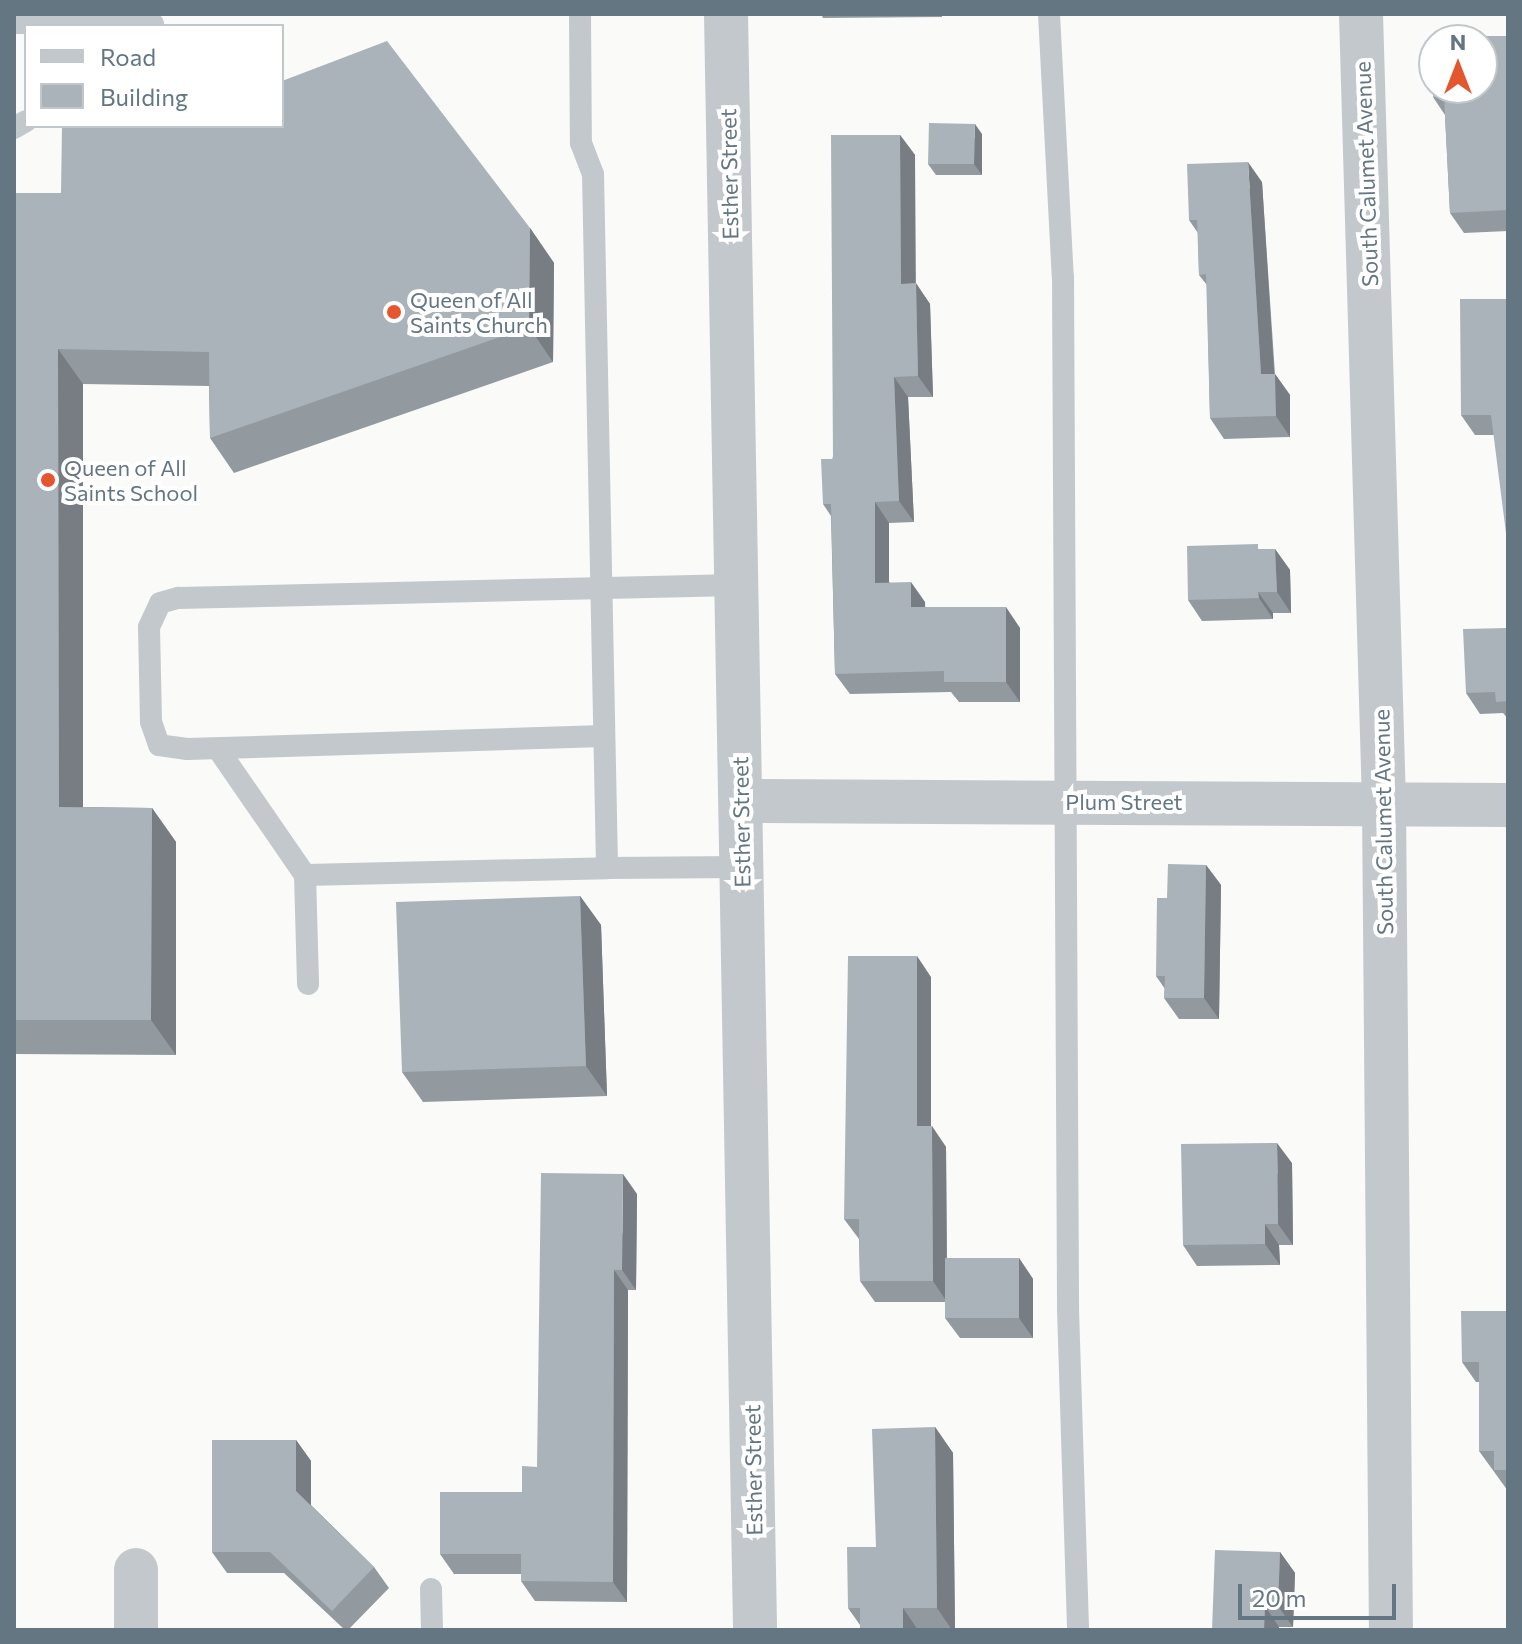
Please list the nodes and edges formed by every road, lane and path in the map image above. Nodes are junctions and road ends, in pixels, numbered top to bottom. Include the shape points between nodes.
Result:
1 (580, 14) edge
2 (726, 14) edge
3 (1049, 14) edge
4 (1361, 14) edge
5 (153, 21) edge
6 (14, 23) edge
7 (736, 585) junction
8 (599, 588) junction
9 (603, 736) junction
10 (218, 749) junction
11 (741, 801) junction
12 (1069, 802) junction
13 (1384, 803) junction
14 (1508, 805) edge
15 (742, 867) junction
16 (607, 868) junction
17 (305, 875) junction
18 (308, 984) dead end
19 (136, 1570) dead end
20 (431, 1589) dead end
21 (136, 1630) edge
22 (432, 1630) edge
23 (755, 1630) edge
24 (1078, 1630) edge
25 (1391, 1630) edge

1 - 8 lane via 581,143 593,174
2 - 7 street, Esther Street
3 - 12 lane via 1063,277
4 - 13 street, South Calumet Avenue
5 - 6 lane
7 - 8 lane
7 - 11 street, Esther Street
8 - 9 lane
8 - 10 lane via 178,598 160,603 149,627 151,722 159,745
9 - 10 lane
9 - 16 lane
10 - 17 lane
11 - 12 street, Plum Street
11 - 15 street, Esther Street
12 - 13 street, Plum Street
12 - 24 lane via 1068,1309
13 - 14 street, Plum Street
13 - 25 street, South Calumet Avenue
15 - 16 lane
15 - 23 street, Esther Street
16 - 17 lane
17 - 18 lane
19 - 21 street
20 - 22 lane

